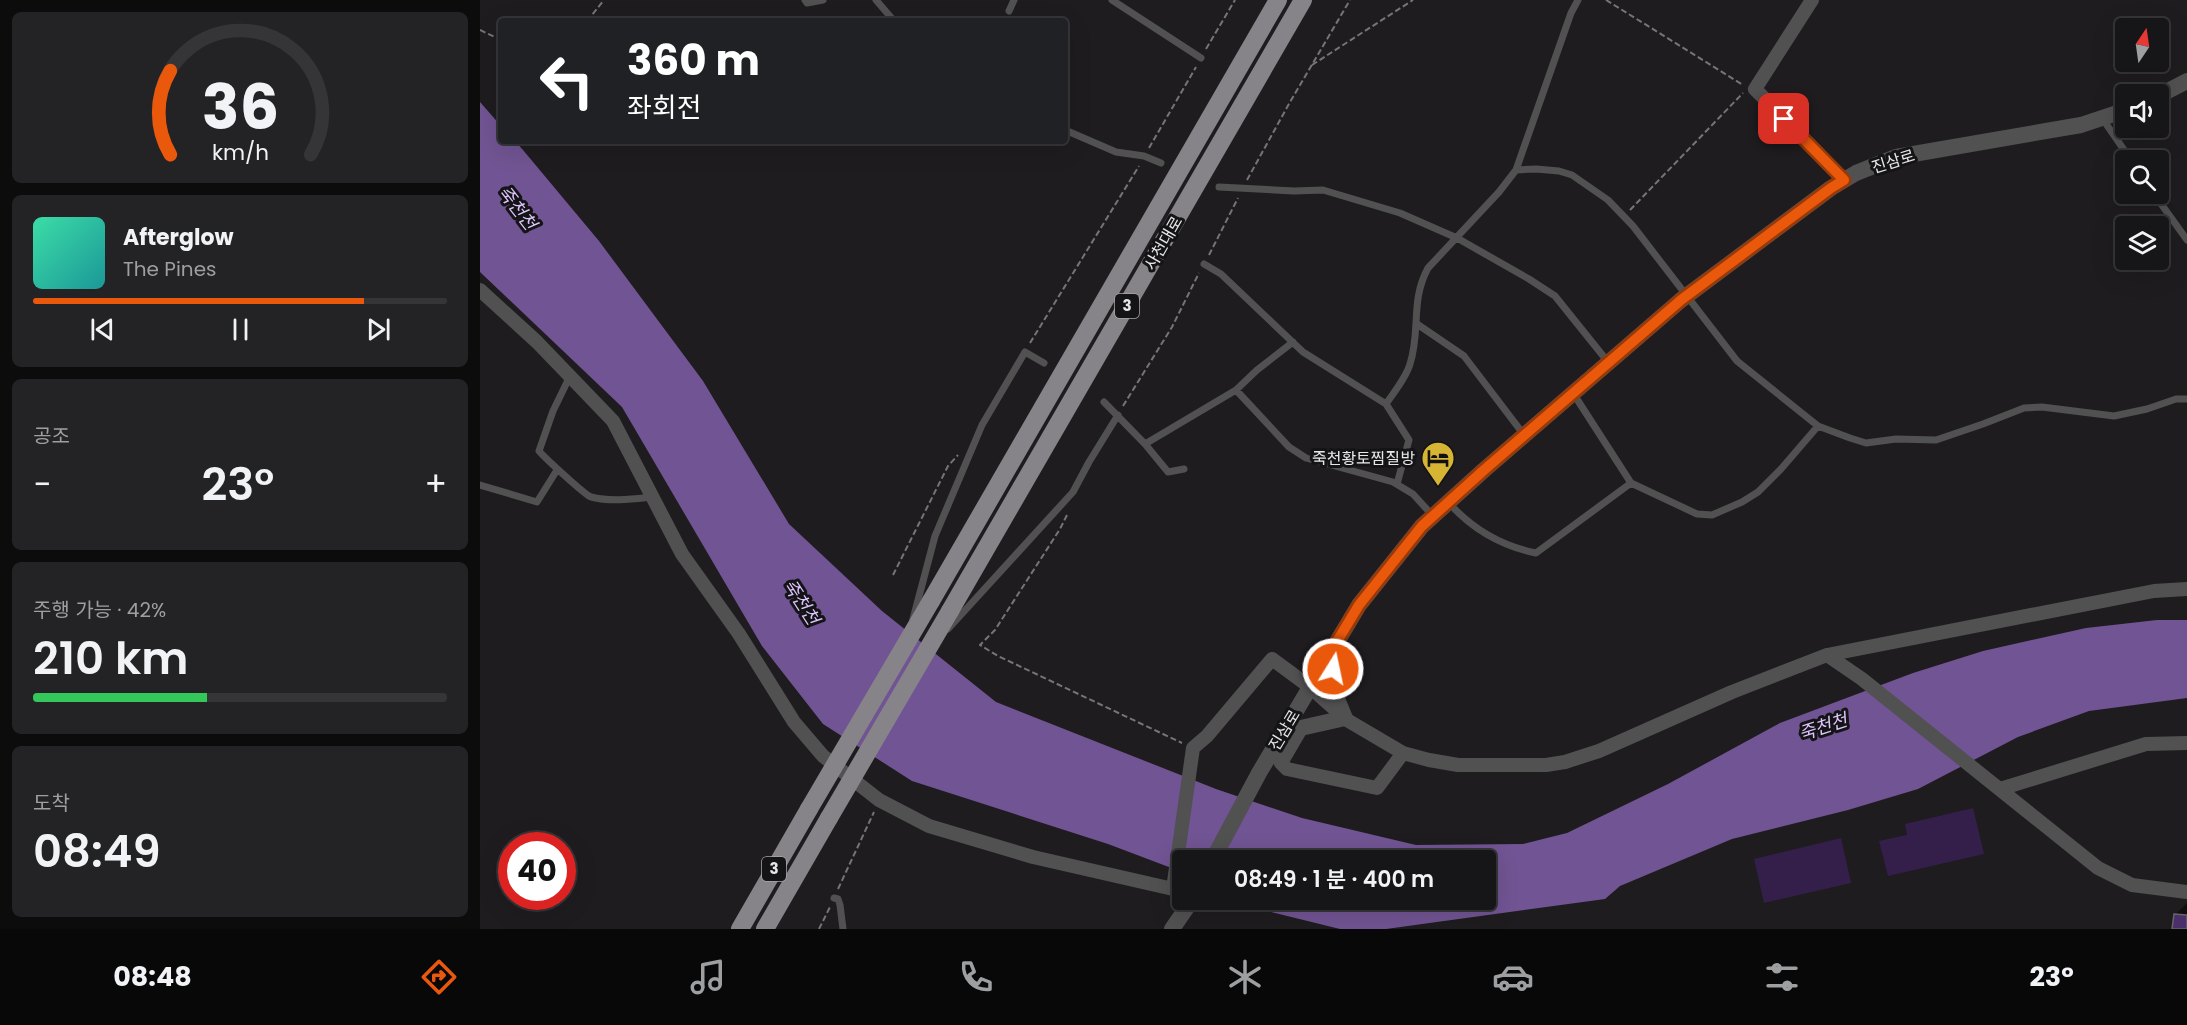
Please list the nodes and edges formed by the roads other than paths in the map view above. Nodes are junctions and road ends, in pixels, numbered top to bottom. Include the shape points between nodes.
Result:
1 (805, 0) edge
2 (823, 0) edge
3 (876, 0) edge
4 (1014, 0) edge
5 (1113, 0) edge
6 (1278, 0) edge
7 (1303, 0) edge
8 (1578, 0) edge
9 (1812, 0) edge
10 (1009, 11) dead end
11 (891, 18) edge
12 (1201, 58) road end
13 (2187, 81) edge
14 (2169, 90) edge
15 (2115, 114) edge
16 (2103, 118) junction
17 (1068, 131) edge
18 (2124, 150) edge
19 (1161, 163) dead end
20 (1516, 170) junction
21 (1844, 180) junction
22 (1219, 187) dead end
23 (2161, 204) edge
24 (1457, 238) junction
25 (2187, 240) edge
26 (1204, 264) dead end
27 (480, 290) edge
28 (1687, 296) junction
29 (1417, 324) junction
30 (1293, 342) junction
31 (1608, 362) junction
32 (1044, 363) dead end
33 (570, 376) junction
34 (1236, 390) junction
35 (1573, 393) junction
36 (2187, 399) edge
37 (1104, 402) dead end
38 (1386, 404) junction
39 (1118, 415) junction
40 (1818, 426) junction
41 (1524, 435) junction
42 (1145, 444) junction
43 (557, 470) junction
44 (1184, 470) dead end
45 (1631, 483) junction
46 (1396, 484) junction
47 (480, 485) edge
48 (652, 497) junction
49 (1448, 502) junction
50 (1433, 516) junction
51 (2187, 589) edge
52 (907, 643) junction
53 (1333, 648) junction
54 (926, 652) junction
55 (1827, 655) junction
56 (1310, 687) junction
57 (1345, 718) junction
58 (1302, 728) junction
59 (1283, 732) junction
60 (2187, 743) edge
61 (1403, 753) junction
62 (2000, 789) junction
63 (1181, 850) edge
64 (1218, 850) edge
65 (1172, 885) edge
66 (2187, 892) edge
67 (834, 898) road end
68 (1185, 910) edge
69 (740, 929) edge
70 (765, 929) edge
71 (843, 929) edge
72 (1172, 929) edge

1 - 2 lane
3 - 11 lane
4 - 10 lane
5 - 12 lane
6 - 52 main road, 사천대로 / 3, bridge
7 - 54 main road, 사천대로 / 3, bridge
8 - 20 lane
9 - 21 street via 1755,89
13 - 14 street
15 - 16 street, 진삼로
16 - 18 lane
16 - 21 street, 진삼로 via 1896,157
17 - 19 lane via 1116,152
20 - 24 lane
20 - 28 lane via 1572,175 1608,200
21 - 28 street, 진삼로
22 - 24 lane via 1323,190 1400,213
23 - 25 lane
24 - 29 lane via 1422,279 1416,297
24 - 31 lane via 1555,296
26 - 30 lane via 1221,274
27 - 33 street
28 - 31 street, 진삼로
28 - 40 lane via 1737,361
29 - 38 lane via 1410,366
29 - 41 lane via 1464,356
30 - 34 lane
30 - 38 lane
31 - 35 street, 진삼로
32 - 52 lane via 1024,352 982,424 935,536
33 - 43 lane via 539,451
33 - 48 street via 613,422
34 - 42 lane
34 - 46 lane via 1289,447 1306,458
35 - 41 street, 진삼로
35 - 45 lane
36 - 40 lane via 2114,416 2024,408 1936,440 1866,443
37 - 39 lane
38 - 46 lane via 1409,440
39 - 42 lane
39 - 54 lane via 1073,492
40 - 45 lane via 1758,492 1712,515 1697,514
41 - 49 street, 진삼로
42 - 44 lane via 1168,472
43 - 47 lane via 537,502
43 - 48 lane via 589,497
45 - 49 lane via 1536,553 1488,535 1466,522
46 - 50 lane via 1413,494
48 - 65 street via 682,554 739,634 794,722 823,756 879,801 929,826 1033,856
49 - 50 street, 진삼로
50 - 53 street, 진삼로 via 1359,605
51 - 55 street via 2154,591
52 - 69 main road, 3, bridge
53 - 56 street, 진삼로
53 - 57 street via 1335,694
54 - 70 main road, 3, bridge
55 - 61 street via 1565,762 1458,765
55 - 62 street
56 - 57 street
56 - 59 street, 진삼로
56 - 63 street via 1272,659 1193,748
57 - 58 street
57 - 61 street
58 - 59 street
58 - 61 street via 1281,763 1287,769 1377,788
59 - 64 street, 진삼로
60 - 62 street via 2146,744
62 - 66 street via 2098,868 2132,885
67 - 71 lane via 840,905
68 - 72 street

